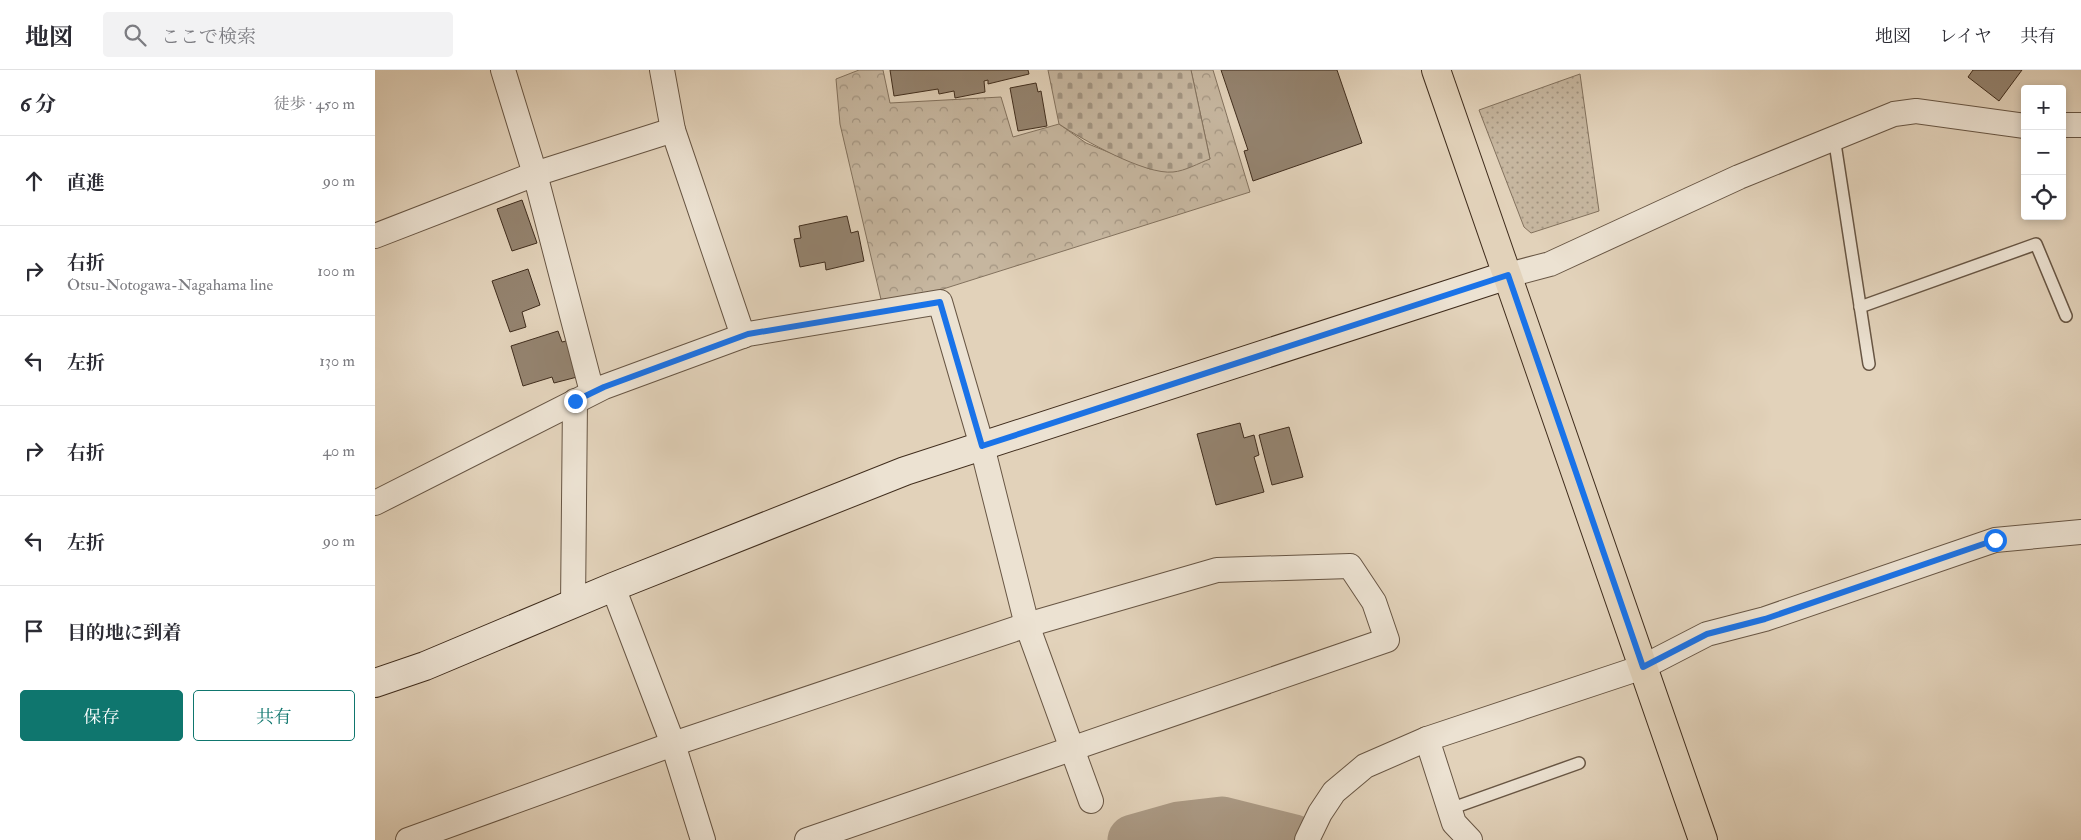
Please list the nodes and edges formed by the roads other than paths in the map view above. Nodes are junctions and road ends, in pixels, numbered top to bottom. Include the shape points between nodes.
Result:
1 (503, 70) edge
2 (661, 70) edge
3 (1437, 70) edge
4 (2021, 125) edge
5 (2066, 125) edge
6 (2081, 125) edge
7 (673, 130) junction
8 (1834, 137) junction
9 (535, 174) junction
10 (375, 236) edge
11 (1508, 275) junction
12 (1860, 307) junction
13 (2067, 316) dead end
14 (743, 336) junction
15 (1869, 364) dead end
16 (584, 397) junction
17 (982, 446) junction
18 (375, 503) edge
19 (2081, 532) edge
20 (613, 587) junction
21 (573, 605) junction
22 (1027, 626) junction
23 (1643, 667) junction
24 (375, 684) edge
25 (1427, 739) junction
26 (673, 744) junction
27 (1071, 748) junction
28 (1579, 763) dead end
29 (1091, 801) dead end
30 (1450, 809) junction
31 (408, 840) edge
32 (703, 840) edge
33 (807, 840) edge
34 (1307, 840) edge
35 (1470, 840) edge
36 (1703, 840) edge

1 - 9 street
2 - 7 street
3 - 11 main road
4 - 8 street via 1915,111 1894,114
5 - 6 street
7 - 9 street
7 - 14 street
8 - 11 street via 1550,264
8 - 12 lane
9 - 10 street
9 - 16 street
11 - 17 street
11 - 23 main road
12 - 13 lane via 2037,244
12 - 15 lane
14 - 16 street
14 - 17 street via 940,302
16 - 18 street
16 - 21 street
17 - 20 street via 905,471
17 - 22 street
19 - 23 street via 1995,540 1765,619 1707,634
20 - 21 street
20 - 26 street
21 - 24 street
22 - 26 street
22 - 27 street
22 - 27 street via 1217,570 1350,566 1374,602 1387,640
23 - 25 street
23 - 36 main road
25 - 30 street
25 - 34 street via 1365,766 1334,792
26 - 31 street
26 - 32 street
27 - 29 street
27 - 33 street
28 - 30 lane
30 - 35 street via 1454,823

